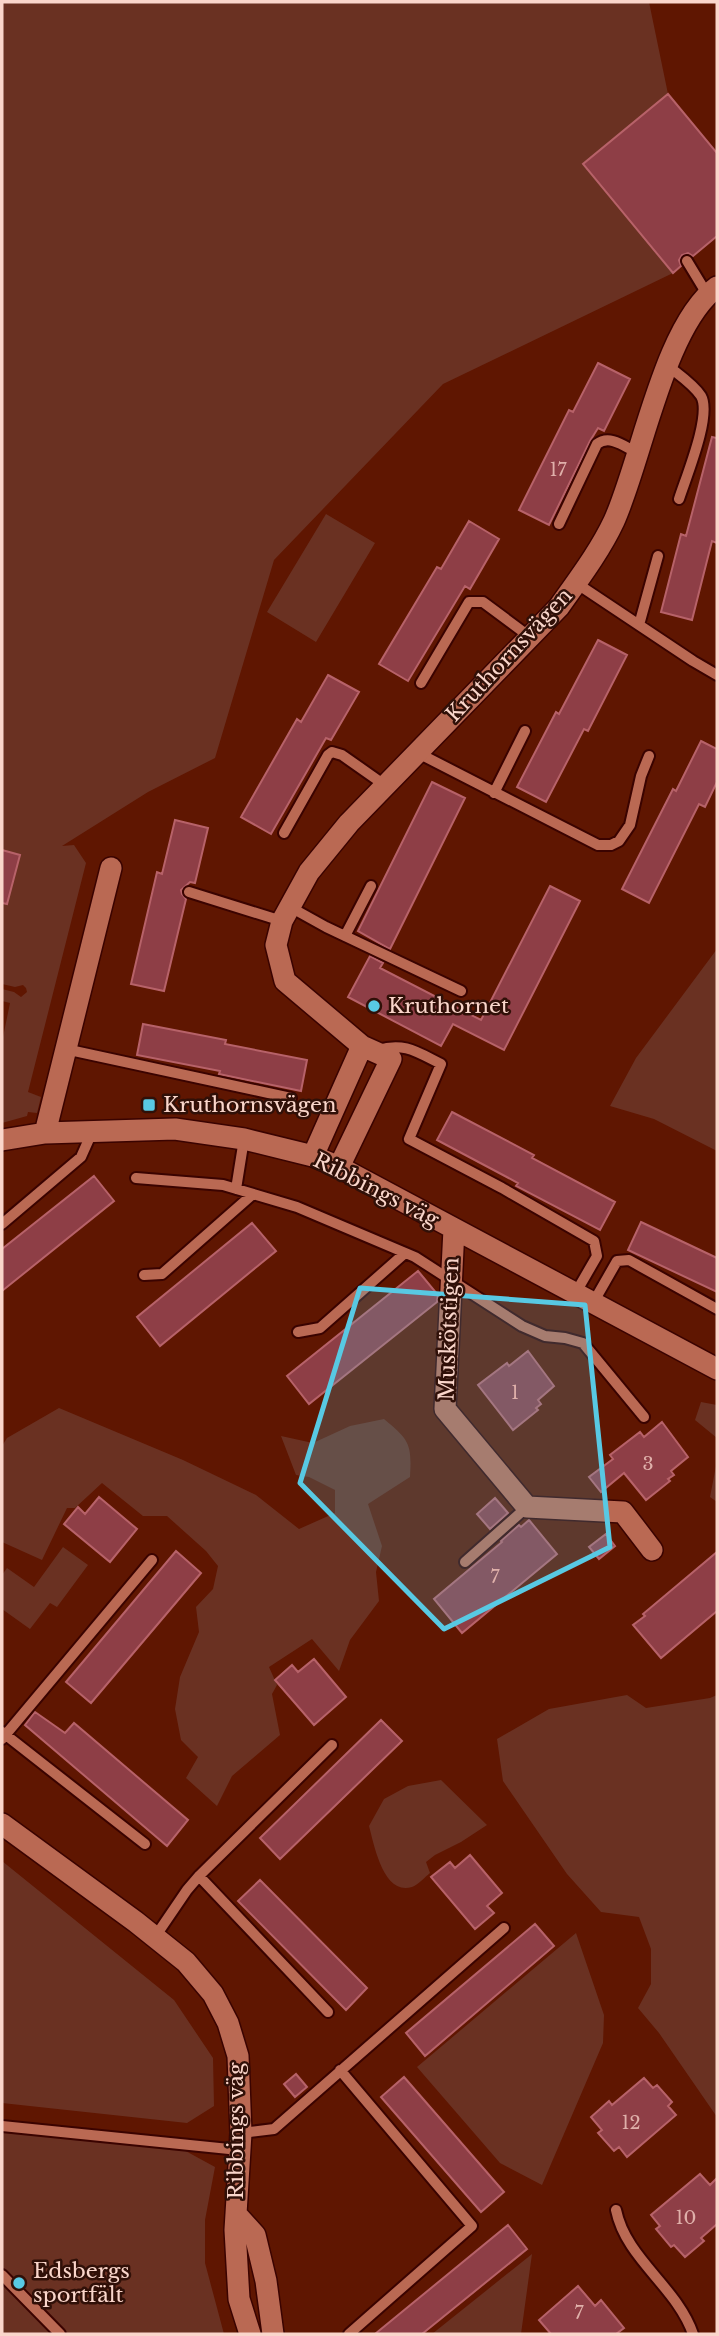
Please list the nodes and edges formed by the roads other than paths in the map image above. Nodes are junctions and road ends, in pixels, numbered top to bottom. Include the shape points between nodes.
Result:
1 (687, 261) dead end
2 (712, 290) edge
3 (668, 366) junction
4 (638, 453) junction
5 (679, 499) dead end
6 (559, 524) dead end
7 (658, 556) dead end
8 (576, 583) junction
9 (639, 625) junction
10 (530, 637) junction
11 (717, 675) edge
12 (421, 683) dead end
13 (525, 731) dead end
14 (418, 753) junction
15 (649, 756) dead end
16 (386, 786) junction
17 (494, 793) junction
18 (284, 833) dead end
19 (111, 868) dead end
20 (371, 886) dead end
21 (188, 892) dead end
22 (286, 914) junction
23 (345, 936) junction
24 (461, 991) dead end
25 (65, 1049) junction
26 (368, 1049) junction
27 (292, 1098) dead end
28 (93, 1130) junction
29 (45, 1133) junction
30 (244, 1139) junction
31 (2, 1140) edge
32 (313, 1156) junction
33 (339, 1167) junction
34 (136, 1178) dead end
35 (236, 1189) junction
36 (253, 1194) junction
37 (2, 1224) edge
38 (454, 1229) junction
39 (405, 1253) junction
40 (144, 1275) dead end
41 (451, 1280) junction
42 (584, 1298) junction
43 (717, 1309) edge
44 (298, 1332) dead end
45 (717, 1369) edge
46 (644, 1416) dead end
47 (527, 1507) junction
48 (652, 1550) dead end
49 (152, 1560) dead end
50 (465, 1562) dead end
51 (3, 1735) edge
52 (332, 1745) dead end
53 (2, 1824) edge
54 (145, 1844) dead end
55 (200, 1877) junction
56 (503, 1928) dead end
57 (155, 1937) junction
58 (328, 2012) dead end
59 (340, 2070) junction
60 (2, 2126) edge
61 (240, 2142) junction
62 (617, 2210) dead end
63 (236, 2214) junction
64 (2, 2275) edge
65 (60, 2334) edge
66 (250, 2334) edge
67 (273, 2334) edge
68 (349, 2334) edge
69 (693, 2334) edge

1 - 2 lane
2 - 3 street, Kruthornsvägen via 686,324
3 - 4 street, Kruthornsvägen
3 - 5 lane via 703,400 703,420
4 - 6 lane via 614,441 597,444
4 - 8 street, Kruthornsvägen via 614,521
7 - 9 lane
8 - 9 lane
8 - 10 street, Kruthornsvägen
9 - 11 lane
10 - 12 lane via 483,602 468,602
10 - 14 street, Kruthornsvägen
13 - 17 lane
14 - 16 street, Kruthornsvägen
14 - 17 lane
15 - 17 lane via 630,825 611,845 598,845
16 - 18 lane via 332,752
16 - 22 street, Kruthornsvägen via 309,872
19 - 25 street
20 - 23 lane
21 - 22 lane
22 - 23 lane
22 - 26 street, Kruthornsvägen via 276,945 285,981
23 - 24 lane
25 - 27 lane
25 - 29 street
26 - 32 street
26 - 33 street, Kruthornsvägen via 391,1059
26 - 42 lane via 394,1045 441,1064 409,1139 594,1241 597,1256
28 - 29 street, Ribbings väg
28 - 30 street, Ribbings väg via 175,1129
28 - 37 lane via 81,1157
29 - 31 street, Ribbings väg
30 - 32 street, Ribbings väg
30 - 35 lane
32 - 33 street, Ribbings väg
33 - 38 street, Ribbings väg
34 - 35 lane
35 - 36 lane
36 - 39 lane via 297,1207
36 - 40 lane via 162,1274
38 - 41 street, Muskötstigen
38 - 42 street, Ribbings väg
39 - 41 lane
39 - 44 lane via 320,1328
41 - 46 lane via 522,1326 583,1343
41 - 47 street, Muskötstigen via 445,1409
42 - 43 lane via 617,1262 629,1260
42 - 45 street, Ribbings väg
47 - 48 street via 623,1512
47 - 50 lane
49 - 51 lane
51 - 54 lane
52 - 55 lane
53 - 57 street, Ribbings väg
55 - 57 lane
55 - 58 lane
56 - 59 lane
57 - 61 street, Ribbings väg via 186,1962 213,1994 228,2022 238,2056
59 - 61 lane via 274,2129
59 - 68 lane via 472,2226
60 - 61 lane
61 - 63 street, Ribbings väg
62 - 69 lane via 629,2243 680,2305
63 - 66 street, Ribbings väg via 239,2299
63 - 67 street via 255,2235
64 - 65 lane

